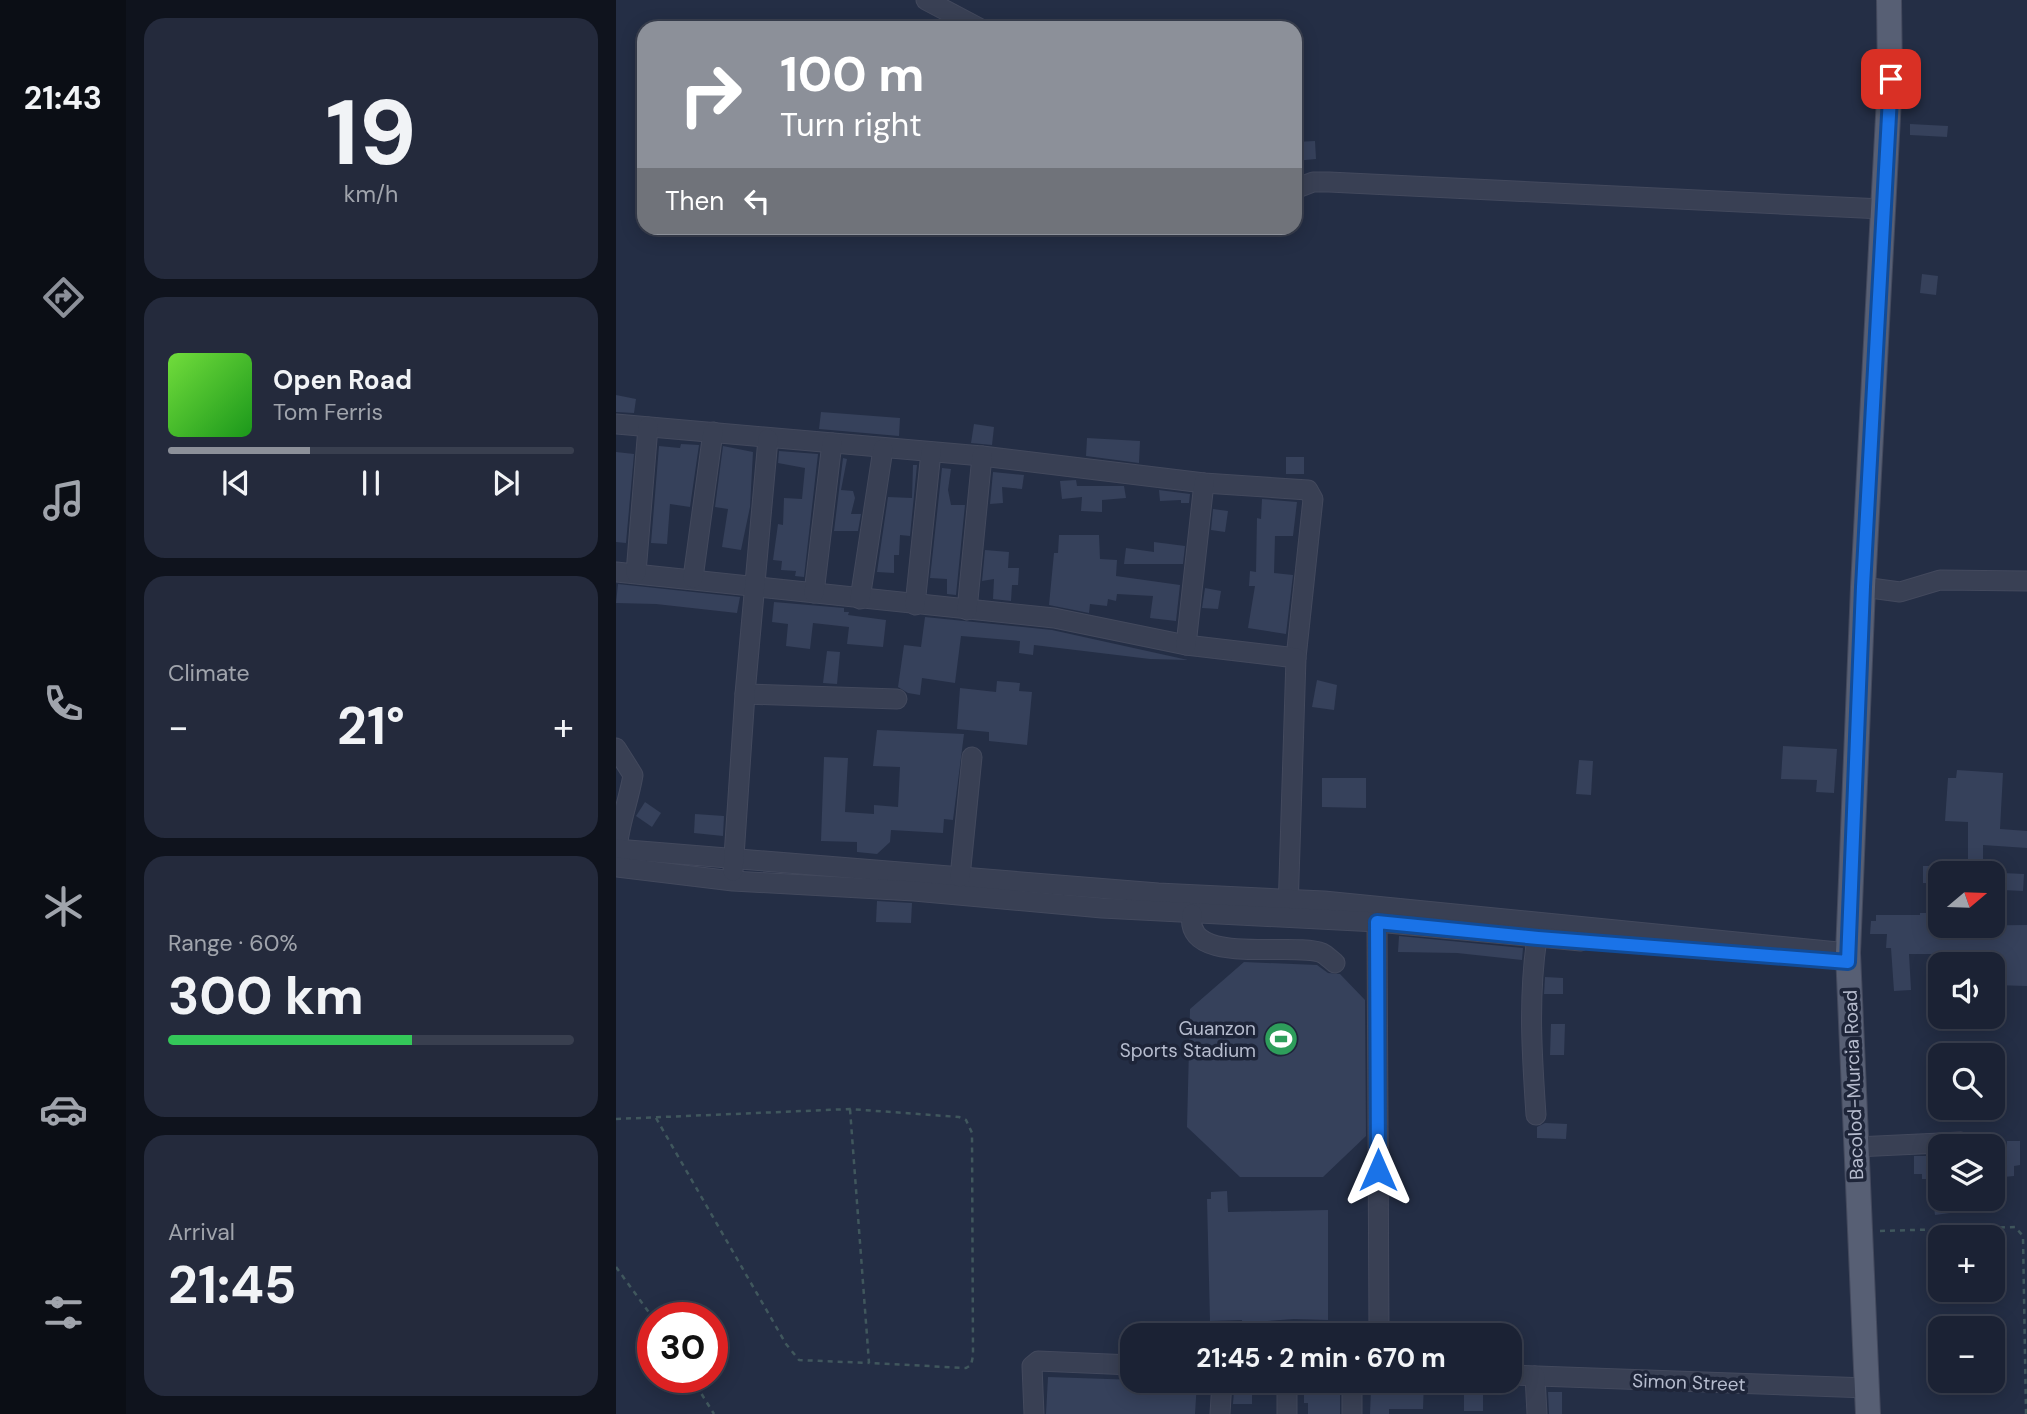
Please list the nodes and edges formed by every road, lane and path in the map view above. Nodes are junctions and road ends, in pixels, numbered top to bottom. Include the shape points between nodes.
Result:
1 (926, 0) edge
2 (1889, 0) edge
3 (966, 21) edge
4 (1302, 187) edge
5 (1882, 209) junction
6 (616, 424) edge
7 (648, 427) junction
8 (713, 432) junction
9 (768, 439) junction
10 (832, 443) junction
11 (883, 449) junction
12 (931, 452) junction
13 (982, 456) junction
14 (1204, 483) junction
15 (626, 573) edge
16 (693, 578) junction
17 (2027, 581) edge
18 (753, 586) junction
19 (1863, 587) junction
20 (814, 593) junction
21 (860, 598) junction
22 (915, 605) junction
23 (967, 610) junction
24 (1186, 645) junction
25 (1296, 658) junction
26 (745, 694) junction
27 (897, 699) dead end
28 (616, 748) edge
29 (972, 757) dead end
30 (616, 849) edge
31 (734, 858) junction
32 (616, 867) edge
33 (960, 877) junction
34 (733, 881) junction
35 (1287, 898) junction
36 (1192, 914) junction
37 (1288, 919) junction
38 (1377, 922) junction
39 (1559, 932) junction
40 (1538, 938) junction
41 (1848, 958) junction
42 (1335, 963) dead end
43 (850, 1110) junction
44 (1535, 1115) dead end
45 (656, 1118) junction
46 (616, 1119) edge
47 (1928, 1144) edge
48 (1856, 1147) junction
49 (1859, 1231) junction
50 (616, 1267) edge
51 (641, 1302) edge
52 (1379, 1323) edge
53 (869, 1363) junction
54 (1120, 1364) edge
55 (1522, 1376) edge
56 (1535, 1377) junction
57 (1867, 1388) junction
58 (701, 1393) edge
59 (1221, 1393) edge
60 (1287, 1393) edge
61 (1352, 1393) edge
62 (714, 1414) edge
63 (1034, 1414) edge
64 (1220, 1414) edge
65 (1287, 1414) edge
66 (1352, 1414) edge
67 (1537, 1414) edge
68 (1868, 1414) edge
69 (2026, 1414) edge

1 - 3 street
2 - 5 main road, Bacolod-Murcia Road via 1891,79
4 - 5 street via 1329,183
5 - 19 main road, Bacolod-Murcia Road
6 - 7 street
7 - 8 street
7 - 15 street
8 - 9 street
8 - 16 street
9 - 10 street
9 - 18 street
10 - 11 street
10 - 20 street
11 - 12 street
11 - 21 street
12 - 13 street
12 - 22 street
13 - 14 street
13 - 23 street
14 - 24 street
14 - 25 street via 1308,490 1313,499
15 - 16 street
16 - 18 street
17 - 19 street via 1940,580 1900,592
18 - 20 street
18 - 26 street
19 - 41 main road, Bacolod-Murcia Road
20 - 21 street
21 - 22 street
22 - 23 street
23 - 24 street via 1054,618
24 - 25 street
25 - 35 street
26 - 27 street
26 - 31 street
28 - 30 street via 633,775
29 - 33 street
30 - 31 street
31 - 33 street
31 - 34 street
32 - 34 street
33 - 35 street
34 - 36 street
35 - 37 street
35 - 39 street
36 - 37 street
36 - 42 street via 1195,932 1204,943 1322,952
37 - 38 street
38 - 40 street
38 - 52 street
39 - 40 street
39 - 41 street
40 - 44 street via 1530,1018
41 - 48 main road, Bacolod-Murcia Road
43 - 45 path
43 - 53 path
43 - 53 path via 959,1117 966,1120 972,1133 971,1365 957,1369
45 - 46 path
45 - 53 path via 799,1360
47 - 48 street
48 - 49 main road, Bacolod-Murcia Road
49 - 57 main road, Bacolod-Murcia Road
49 - 69 path via 2015,1227 2020,1231
50 - 51 path
54 - 63 street via 1038,1361 1032,1366
55 - 56 street, Simon Street
56 - 57 street, Simon Street
56 - 67 street
57 - 68 main road, Bacolod-Murcia Road
58 - 62 path
59 - 64 street
60 - 65 street
61 - 66 street

